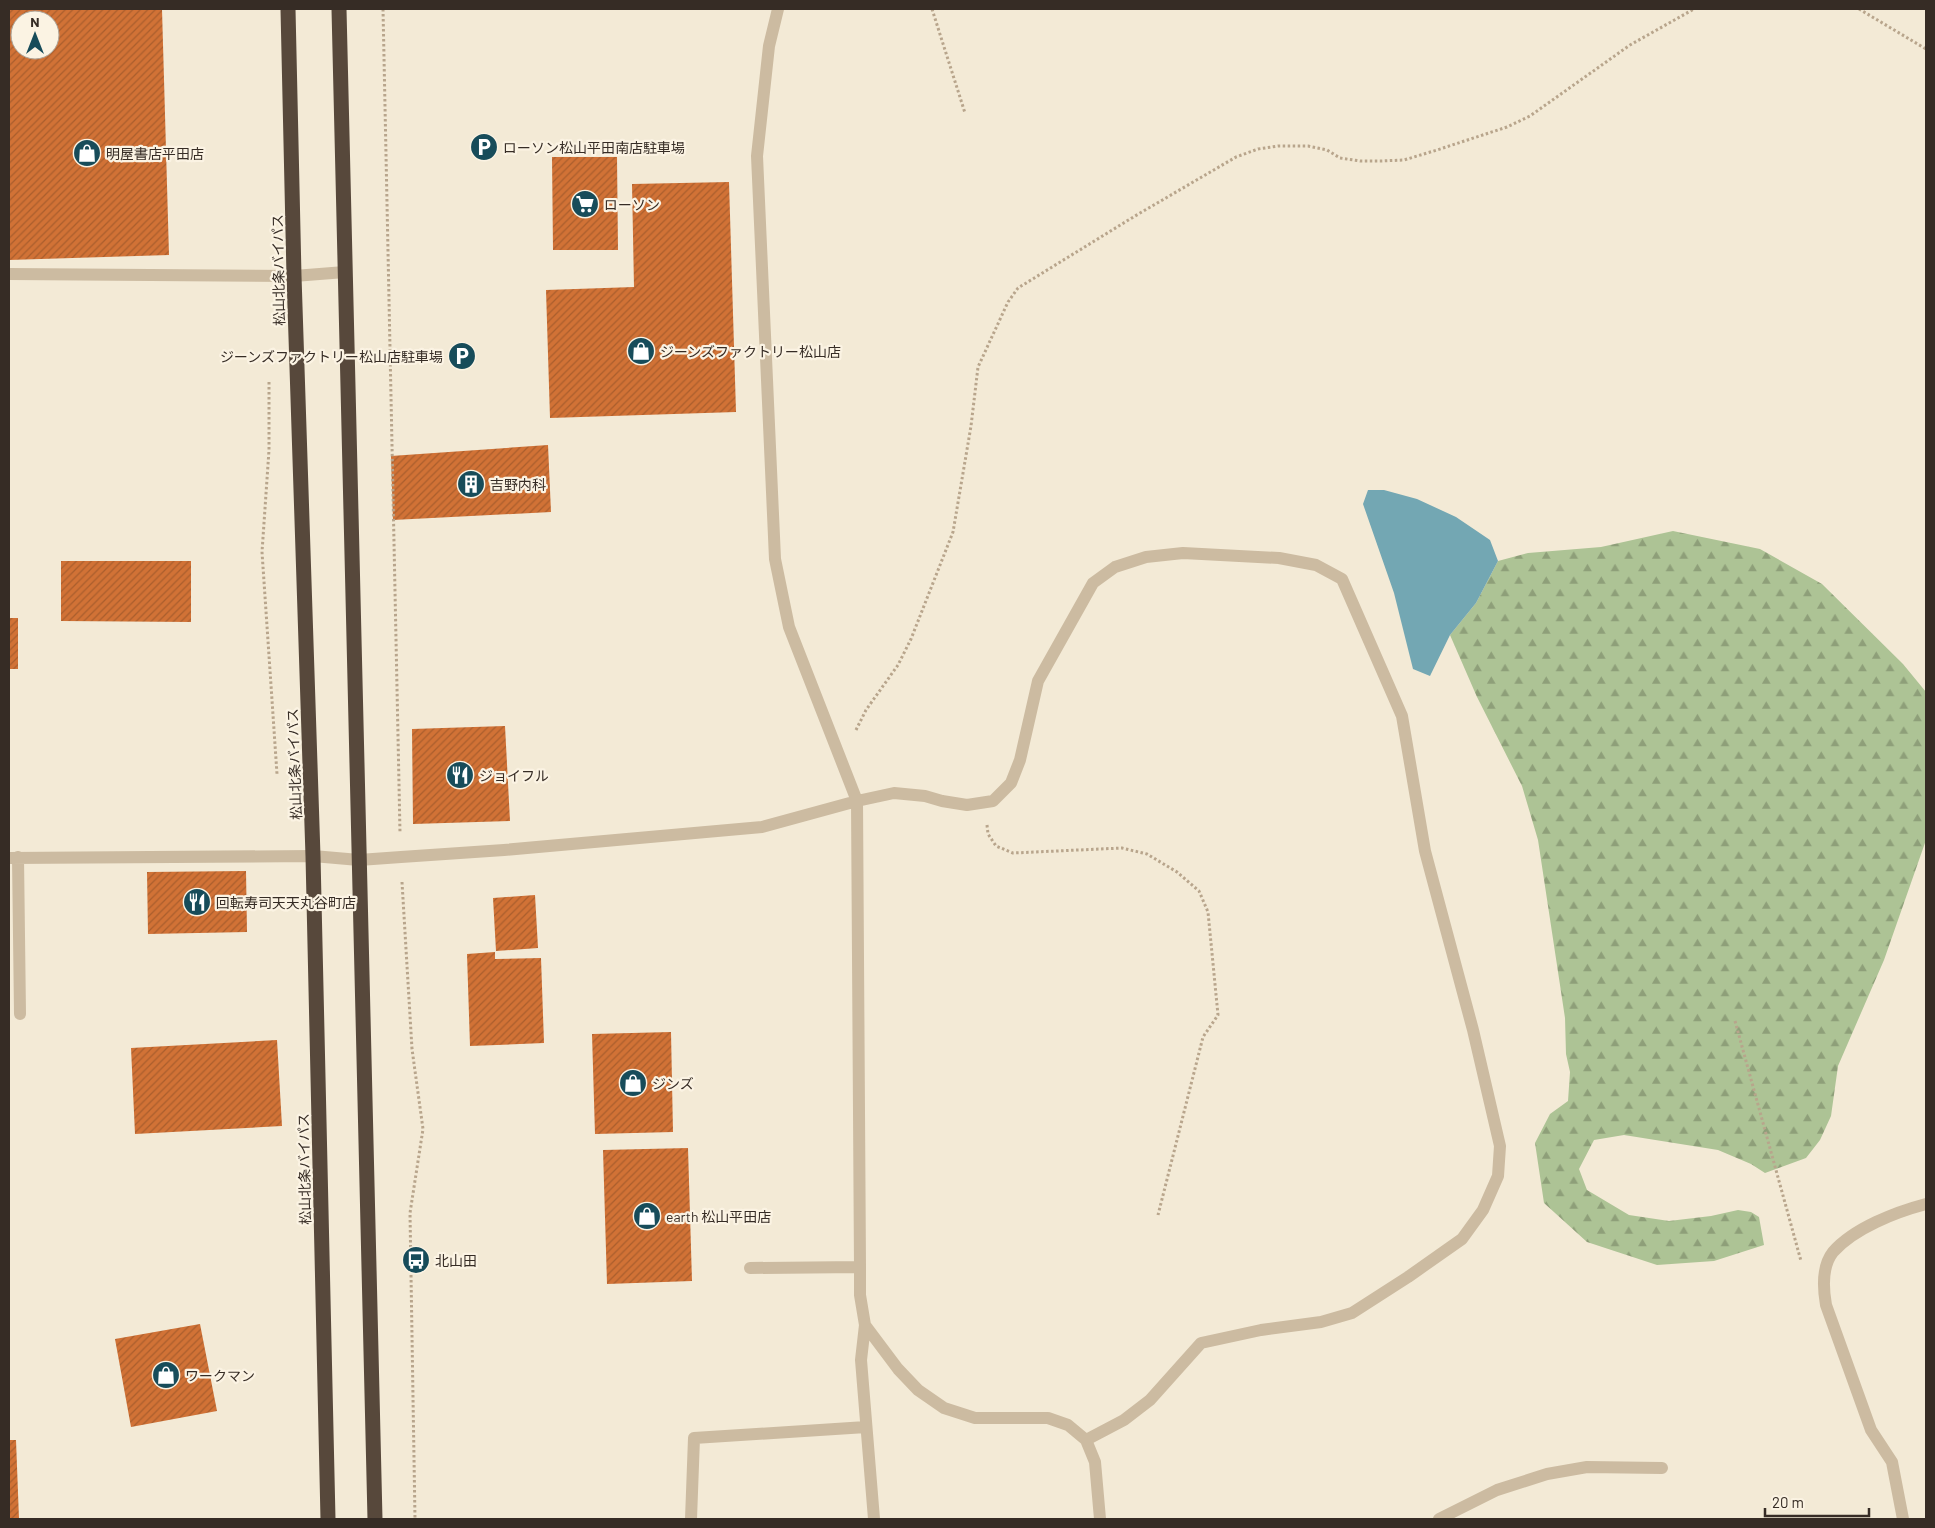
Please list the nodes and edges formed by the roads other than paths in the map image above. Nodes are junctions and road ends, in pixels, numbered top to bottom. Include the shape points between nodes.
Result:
1 (288, 9) edge
2 (340, 9) edge
3 (778, 9) edge
4 (345, 272) junction
5 (9, 274) edge
6 (294, 276) junction
7 (857, 801) junction
8 (314, 856) junction
9 (14, 858) edge
10 (359, 860) junction
11 (20, 1014) dead end
12 (1926, 1204) edge
13 (860, 1267) junction
14 (750, 1268) dead end
15 (864, 1325) junction
16 (866, 1427) junction
17 (1086, 1440) junction
18 (1662, 1468) dead end
19 (328, 1519) edge
20 (375, 1519) edge
21 (691, 1519) edge
22 (874, 1519) edge
23 (1100, 1519) edge
24 (1439, 1519) edge
25 (1903, 1519) edge

1 - 6 highway, 松山北条バイパス
2 - 4 highway
3 - 7 street via 769,46 757,156 774,559 790,627
4 - 6 street
4 - 10 highway
5 - 6 street
6 - 8 highway, 松山北条バイパス
7 - 10 street via 762,827
7 - 13 street
7 - 17 street via 894,793 967,805 993,801 1011,783 1020,760 1038,681 1093,583 1115,567 1146,557 1215,553 1279,558 1316,565 1342,579 1402,716 1425,851 1500,1146 1498,1176 1483,1210 1462,1239 1408,1277 1352,1312 1321,1322 1201,1343 1150,1400 1124,1420
8 - 9 street
8 - 10 street
8 - 19 highway, 松山北条バイパス
9 - 11 street
10 - 20 highway
12 - 25 street via 1903,1210 1852,1235 1832,1253 1823,1288 1826,1305 1871,1430 1892,1462
13 - 14 street
13 - 15 street
15 - 16 street via 861,1360
15 - 17 street via 918,1390 944,1408 975,1418 1048,1418 1068,1425
16 - 21 street via 694,1438
16 - 22 street
17 - 23 street via 1095,1462
18 - 24 street via 1587,1467 1547,1474 1497,1490

